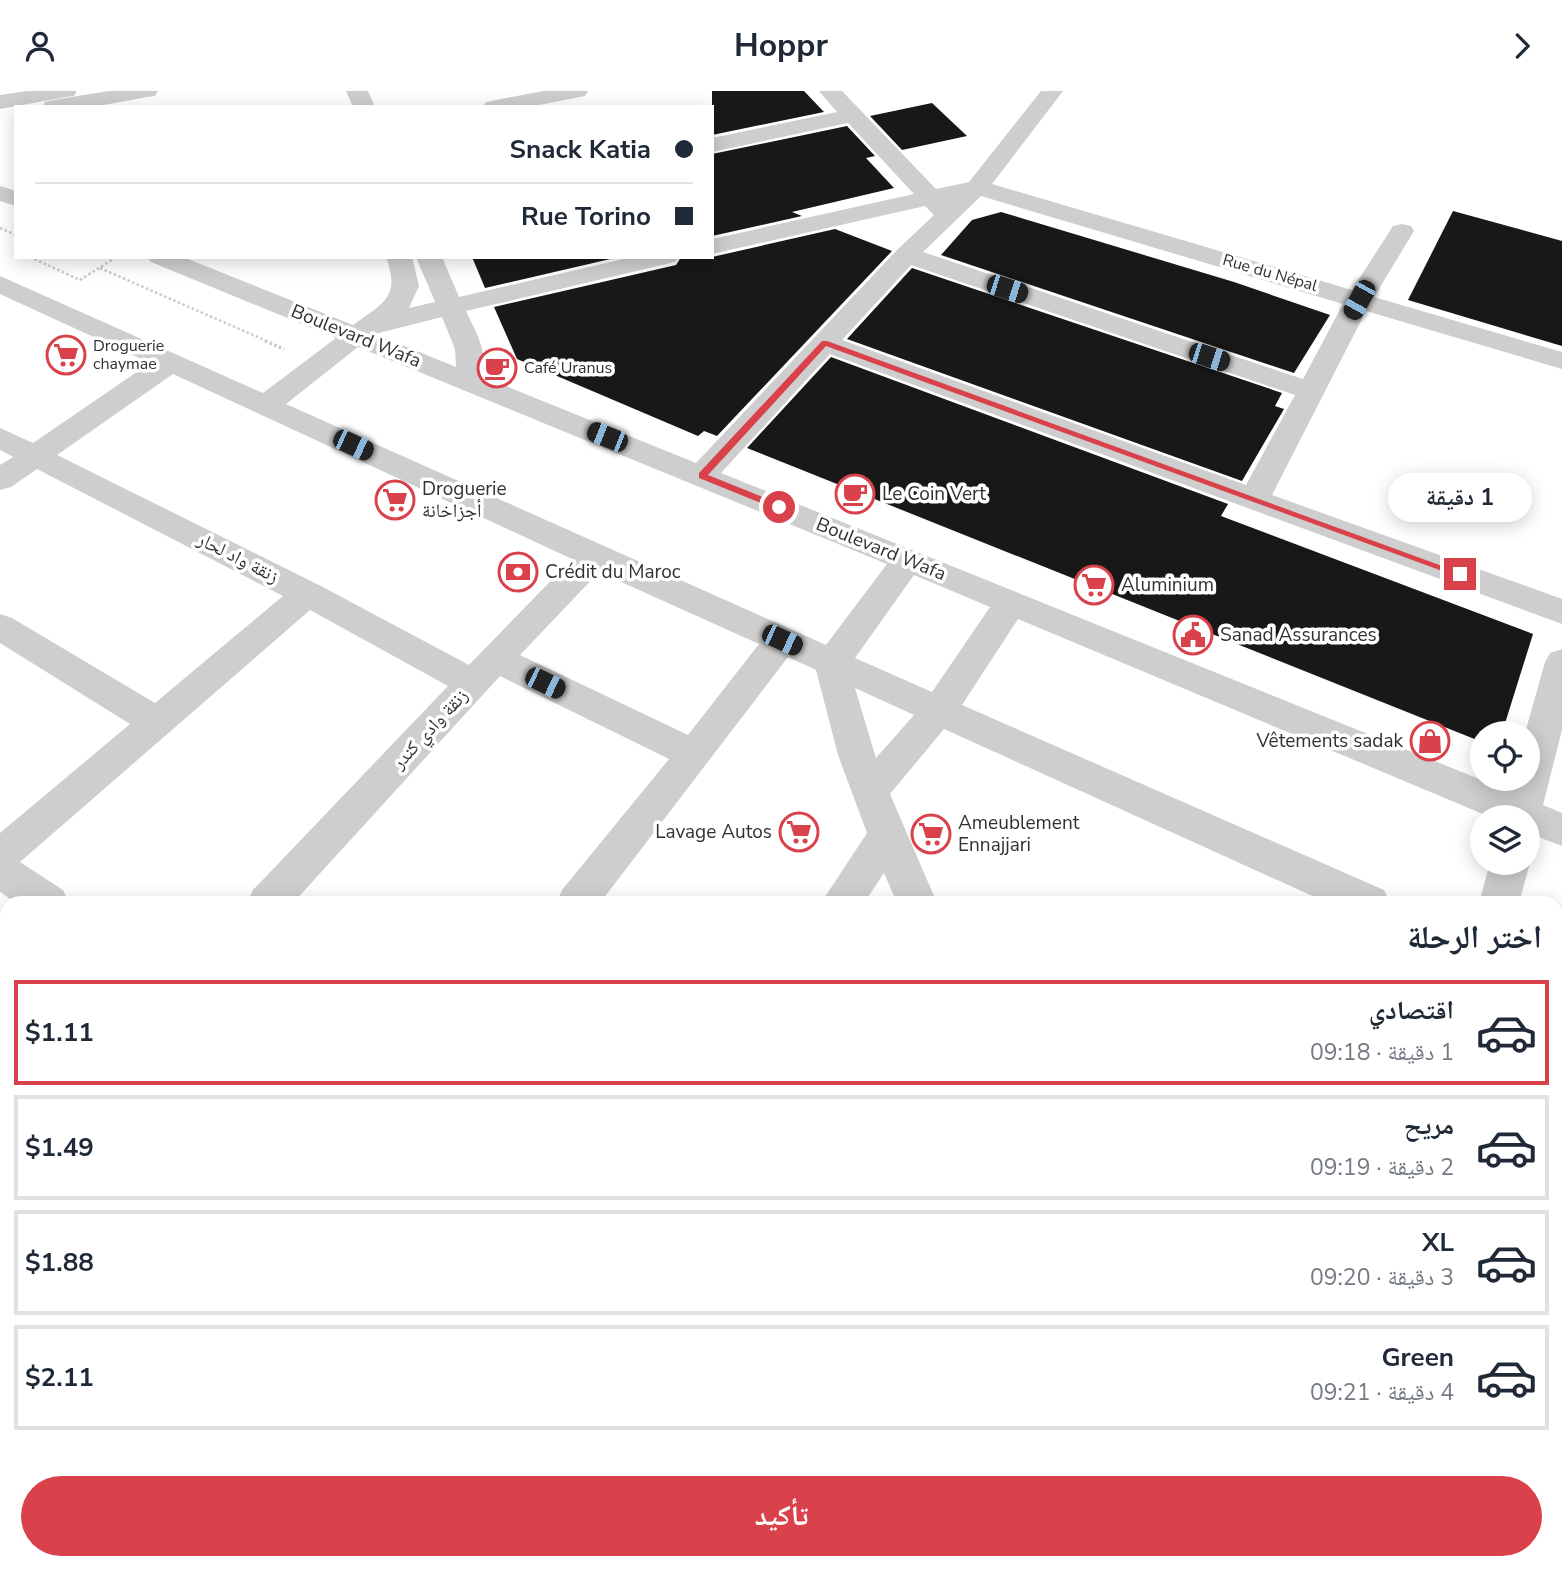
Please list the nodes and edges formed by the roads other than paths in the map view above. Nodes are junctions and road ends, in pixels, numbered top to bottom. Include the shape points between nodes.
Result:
1 (66, 91) edge
2 (147, 91) edge
3 (577, 91) edge
4 (830, 91) edge
5 (1052, 91) edge
6 (0, 102) edge
7 (65, 105) edge
8 (504, 105) edge
9 (853, 115) junction
10 (714, 145) edge
11 (977, 187) junction
12 (939, 207) junction
13 (1402, 231) dead end
14 (714, 247) edge
15 (906, 255) junction
16 (166, 259) edge
17 (400, 259) edge
18 (430, 259) edge
19 (657, 259) edge
20 (0, 283) edge
21 (1359, 300) junction
22 (451, 306) junction
23 (366, 330) junction
24 (825, 343) junction
25 (1562, 361) edge
26 (171, 362) junction
27 (466, 379) junction
28 (1310, 391) junction
29 (266, 405) junction
30 (0, 438) edge
31 (37, 456) junction
32 (702, 475) junction
33 (0, 480) edge
34 (1255, 498) junction
35 (596, 557) junction
36 (908, 560) junction
37 (307, 594) junction
38 (1012, 602) junction
39 (1562, 612) edge
40 (0, 627) edge
41 (782, 640) junction
42 (1562, 662) edge
43 (832, 663) junction
44 (484, 671) junction
45 (938, 711) junction
46 (157, 722) junction
47 (694, 755) junction
48 (869, 792) junction
49 (1498, 805) edge
50 (1525, 805) edge
51 (1540, 822) edge
52 (1562, 830) edge
53 (886, 837) junction
54 (0, 856) edge
55 (0, 870) edge
56 (1507, 875) edge
57 (39, 896) edge
58 (274, 896) edge
59 (582, 896) edge
60 (846, 896) edge
61 (914, 896) edge
62 (1354, 896) edge
63 (1501, 896) edge

1 - 6 street
2 - 7 street
3 - 8 street
4 - 9 street
5 - 11 street
9 - 10 street
9 - 12 street
11 - 12 street
11 - 21 street, Rue du Népal
12 - 14 street
12 - 15 street
13 - 21 street
15 - 24 street
15 - 28 street
16 - 23 street, Boulevard Wafa
17 - 23 street via 407,291
18 - 22 street
19 - 22 street
20 - 26 street
21 - 25 street, Rue du Népal
21 - 28 street
22 - 23 street
22 - 27 street via 469,349
23 - 27 street, Boulevard Wafa
23 - 29 street
24 - 32 street
24 - 34 street
26 - 29 street
26 - 31 street
27 - 32 street, Boulevard Wafa
28 - 34 street
29 - 35 street
30 - 31 street, زنقة واد لحار
31 - 33 street
31 - 37 street, زنقة واد لحار
32 - 36 street, Boulevard Wafa
34 - 39 street
35 - 41 street
35 - 44 street, زنقة وادي كندر
36 - 38 street, Boulevard Wafa
36 - 43 street
37 - 44 street, زنقة واد لحار
37 - 46 street
38 - 45 street
38 - 49 street, Boulevard Wafa
40 - 46 street
41 - 43 street
41 - 47 street
42 - 50 street
43 - 45 street
43 - 48 street via 848,733
44 - 47 street, زنقة واد لحار
44 - 58 street, زنقة وادي كندر
45 - 48 street
45 - 62 street
46 - 54 street
47 - 59 street
48 - 53 street
51 - 52 street, Boulevard Wafa
53 - 60 street
53 - 61 street
55 - 57 street
56 - 63 street

